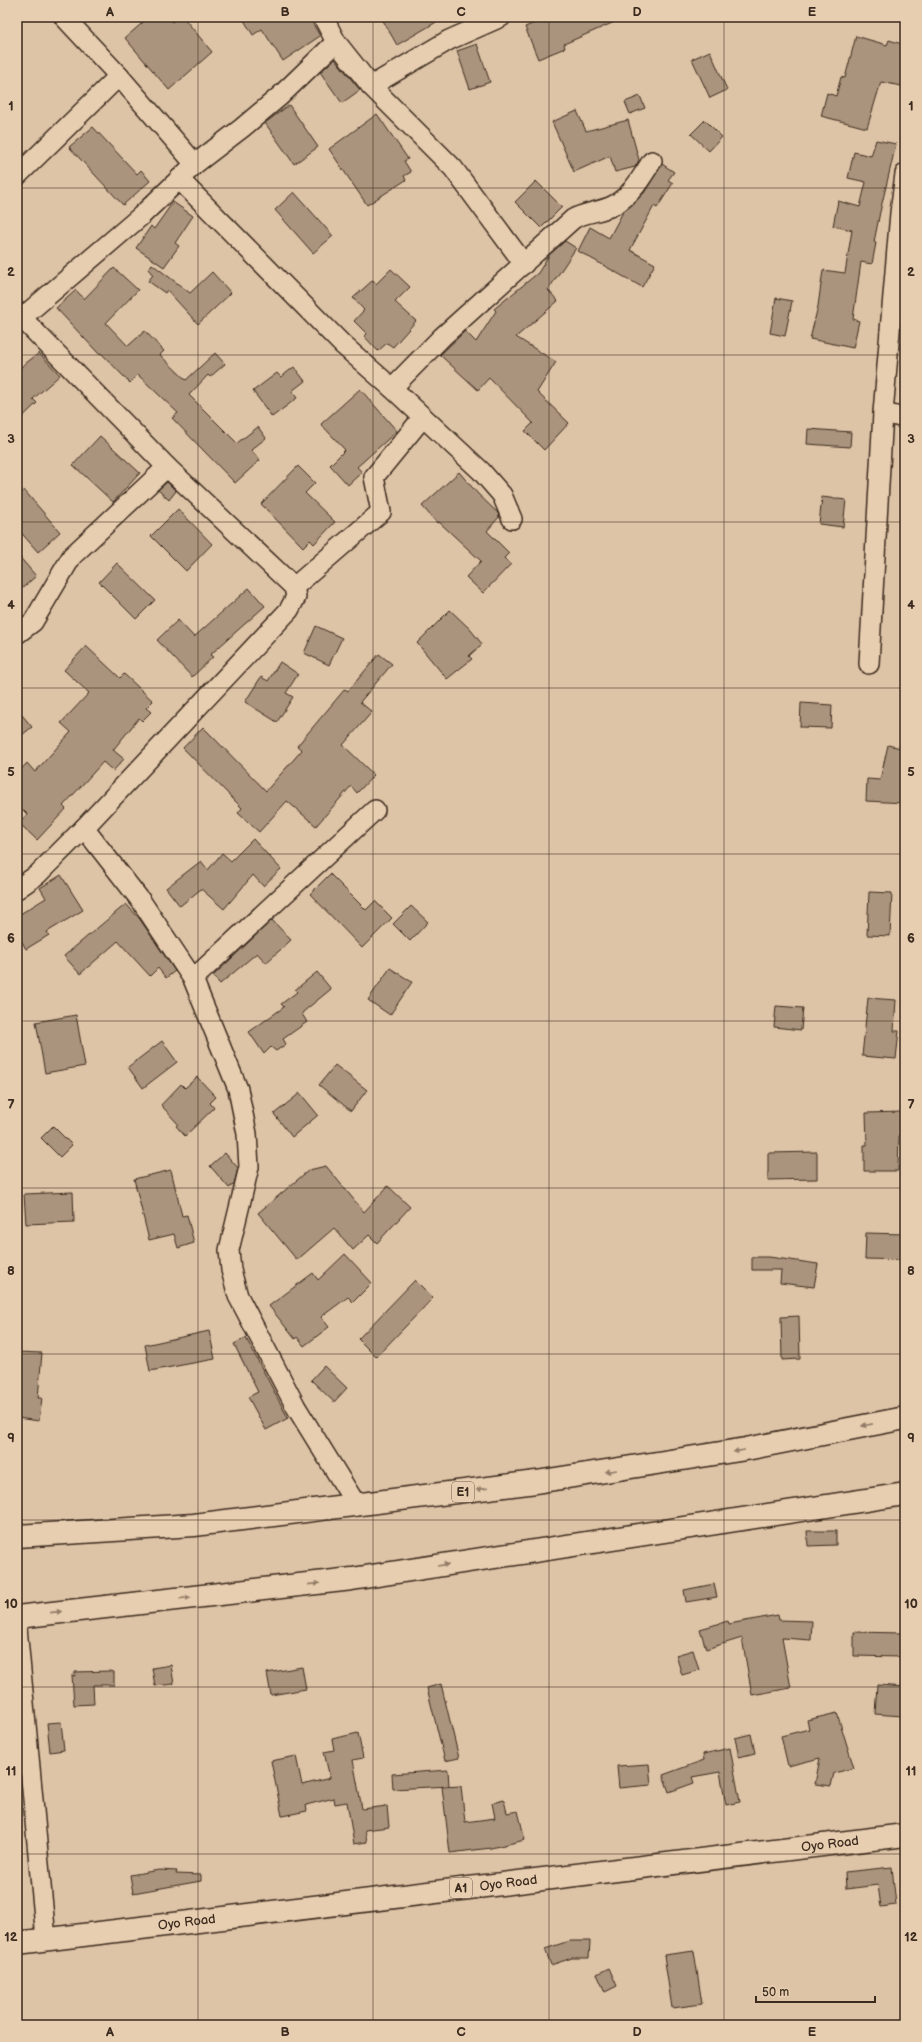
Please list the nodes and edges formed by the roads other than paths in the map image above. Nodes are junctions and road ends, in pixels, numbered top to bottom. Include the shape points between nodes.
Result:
1 (64, 17) edge
2 (323, 17) edge
3 (501, 17) edge
4 (336, 42) junction
5 (119, 76) junction
6 (371, 86) junction
7 (652, 161) dead end
8 (195, 164) junction
9 (905, 174) edge
10 (17, 176) edge
11 (179, 179) junction
12 (524, 264) junction
13 (18, 318) edge
14 (392, 388) junction
15 (883, 413) junction
16 (423, 416) junction
17 (905, 418) edge
18 (167, 467) junction
19 (512, 519) dead end
20 (294, 587) junction
21 (17, 634) edge
22 (869, 664) dead end
23 (375, 810) dead end
24 (84, 828) junction
25 (17, 889) edge
26 (193, 979) junction
27 (905, 1418) edge
28 (905, 1494) edge
29 (357, 1506) junction
30 (17, 1536) edge
31 (17, 1617) edge
32 (17, 1628) edge
33 (905, 1835) edge
34 (46, 1939) junction
35 (17, 1943) edge

1 - 5 street
2 - 4 street
3 - 6 street via 449,40
4 - 6 street
4 - 8 street via 280,96
5 - 8 street
5 - 10 street
6 - 12 street via 453,168
7 - 12 street via 632,192 613,205 581,214 573,219
8 - 11 street
9 - 15 street
11 - 13 street via 141,216
11 - 14 street via 343,345
12 - 14 street via 442,338
13 - 18 street
14 - 16 street
15 - 17 street
15 - 22 street
16 - 19 street via 481,471 502,495
16 - 20 street via 374,477 381,512
18 - 20 street
18 - 21 street via 72,556 33,622
20 - 24 street via 296,597 289,610
23 - 26 street
24 - 25 street via 37,875
24 - 26 street via 141,901
26 - 29 street via 238,1089 247,1134 249,1167 229,1250 238,1296 296,1406
27 -> 29 highway, E1 via 746,1450
31 -> 28 highway via 352,1580
29 - 30 highway, E1 via 194,1525
32 - 34 street
33 - 34 highway, Oyo Road / A1
34 - 35 highway, Oyo Road / A1

